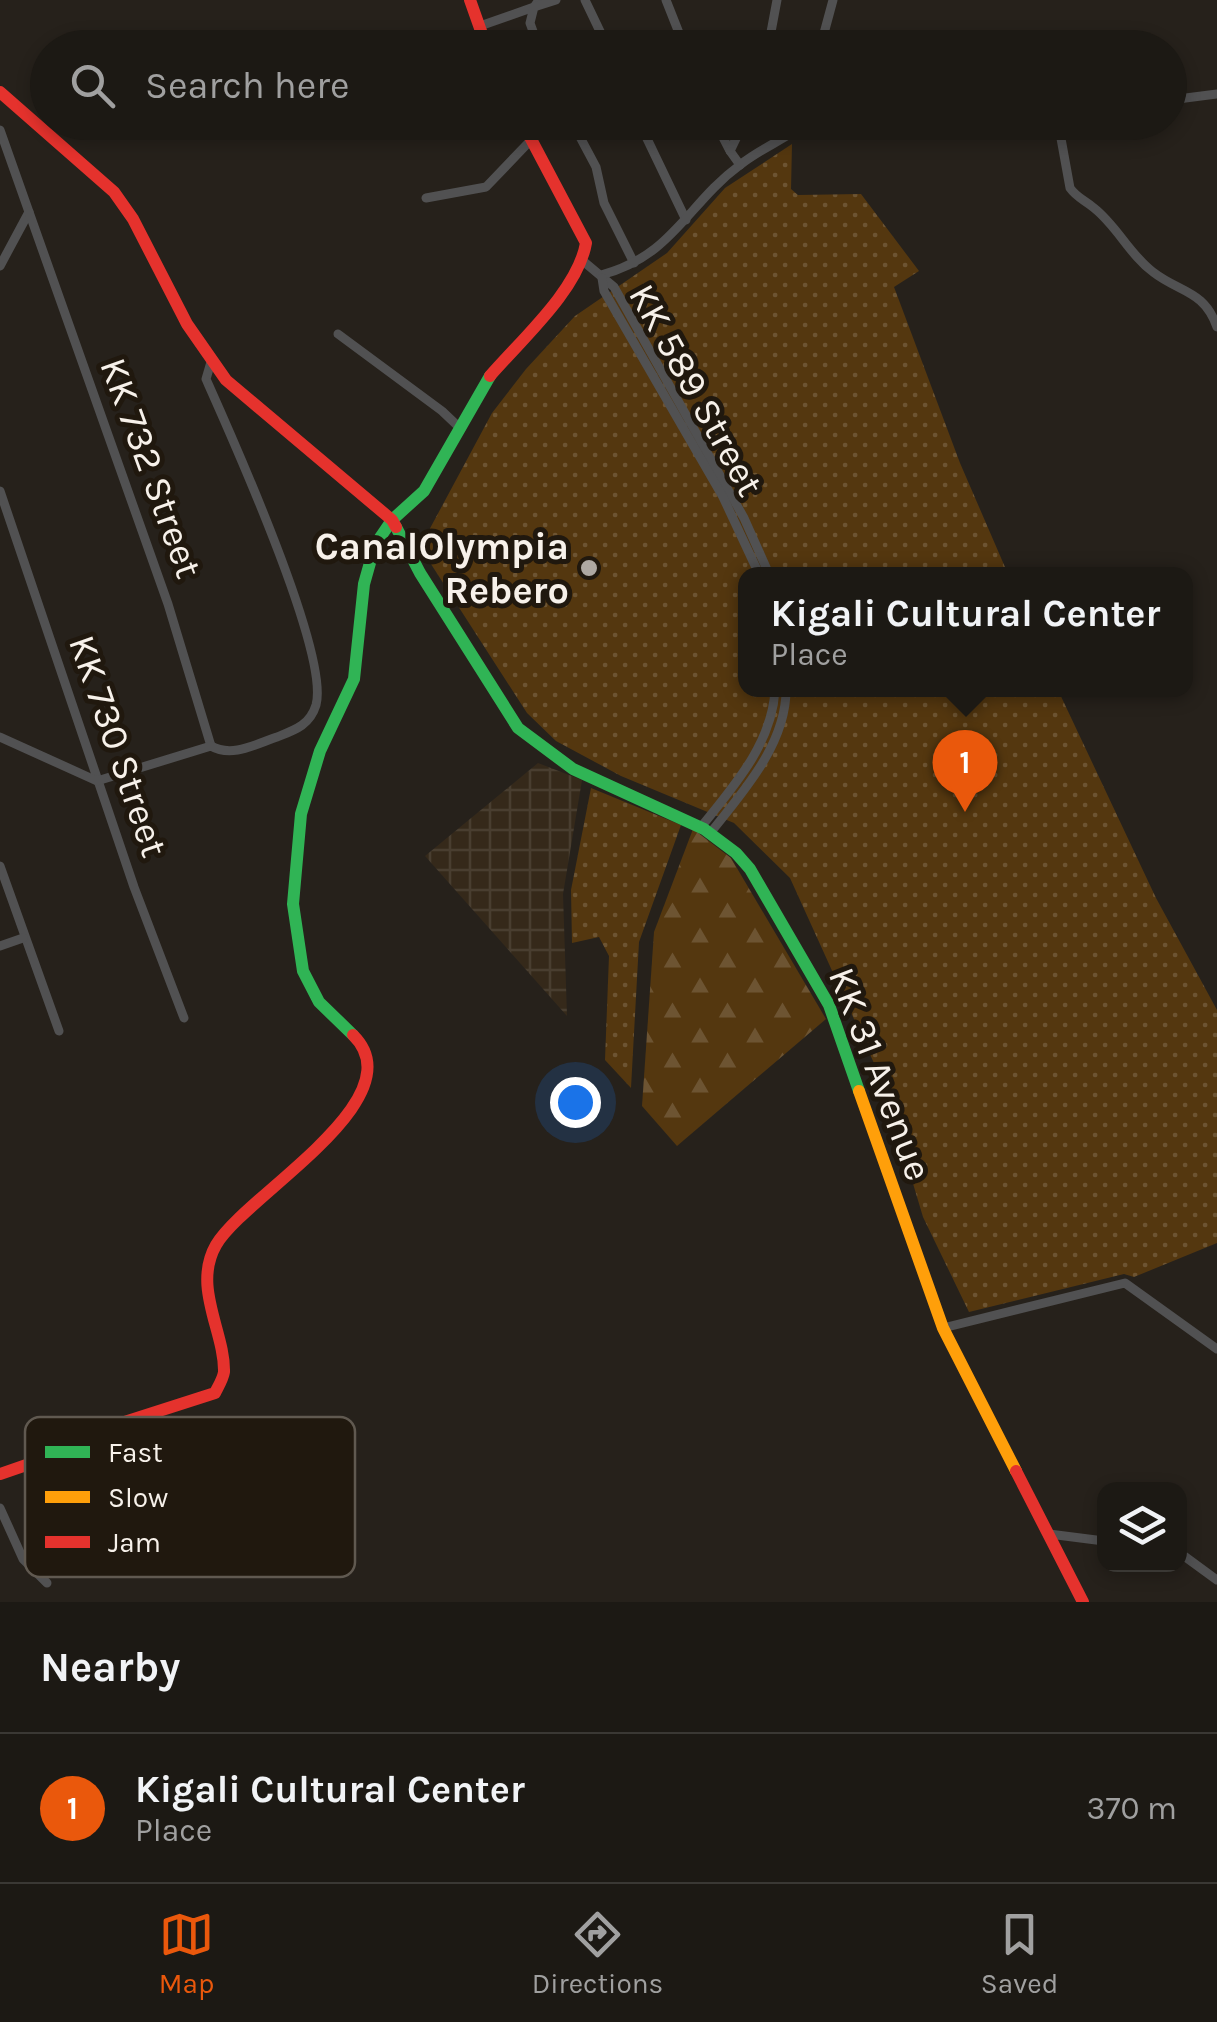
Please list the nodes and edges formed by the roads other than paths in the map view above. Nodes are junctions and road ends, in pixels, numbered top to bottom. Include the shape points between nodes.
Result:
1 (470, 0) edge
2 (556, 0) edge
3 (585, 0) edge
4 (666, 0) edge
5 (778, 0) edge
6 (833, 0) edge
7 (536, 3) edge
8 (480, 26) junction
9 (481, 30) edge
10 (533, 30) edge
11 (599, 30) edge
12 (677, 30) edge
13 (772, 30) edge
14 (825, 30) edge
15 (0, 92) edge
16 (1217, 94) edge
17 (1187, 98) edge
18 (30, 118) edge
19 (0, 130) edge
20 (55, 140) edge
21 (531, 140) joint
22 (582, 140) edge
23 (648, 140) edge
24 (724, 140) edge
25 (735, 140) edge
26 (776, 140) edge
27 (1063, 140) edge
28 (730, 151) junction
29 (740, 165) junction
30 (426, 198) dead end
31 (29, 212) junction
32 (686, 220) junction
33 (583, 261) junction
34 (634, 263) junction
35 (0, 266) edge
36 (601, 275) junction
37 (1217, 327) edge
38 (338, 334) dead end
39 (210, 362) junction
40 (461, 430) junction
41 (0, 490) edge
42 (392, 520) junction
43 (757, 567) edge
44 (766, 567) edge
45 (773, 697) edge
46 (786, 697) edge
47 (309, 720) junction
48 (334, 722) junction
49 (0, 737) edge
50 (212, 746) junction
51 (97, 781) junction
52 (706, 829) junction
53 (0, 866) edge
54 (23, 938) junction
55 (0, 946) edge
56 (184, 1018) dead end
57 (59, 1031) dead end
58 (943, 1328) junction
59 (1217, 1350) edge
60 (140, 1417) edge
61 (25, 1465) edge
62 (0, 1474) edge
63 (0, 1508) edge
64 (1048, 1534) junction
65 (1097, 1540) edge
66 (1187, 1558) edge
67 (25, 1561) edge
68 (40, 1577) edge
69 (1217, 1580) edge
70 (46, 1583) dead end
71 (1083, 1602) edge

1 - 8 main road
2 - 7 street
3 - 11 street
4 - 12 street
5 - 13 street
6 - 14 street
7 - 8 street
7 - 10 street
8 - 9 main road
15 - 18 main road, KK 31 Avenue
16 - 17 street
19 - 31 street, KK 732 Street
20 - 39 main road, KK 31 Avenue via 114,192 133,219
21 - 30 street via 486,187
21 - 33 main road via 578,224 586,243
22 - 34 street
23 - 32 street
24 - 28 street
25 - 28 street
26 - 29 street
27 - 37 street via 1076,196 1149,270 1196,295
28 - 29 street
29 - 32 street
31 - 35 street
31 - 50 street, KK 732 Street
32 - 34 street
33 - 36 street
33 - 40 main road via 489,377
34 - 36 street
36 - 43 street, KK 589 Street
36 - 44 street, KK 589 Street via 710,454
38 - 40 street
39 - 42 main road, KK 31 Avenue
39 - 47 street via 206,379 298,610 318,693
40 - 42 main road via 424,491
41 - 51 street, KK 730 Street
42 - 48 main road via 375,544 354,679
42 - 52 main road, KK 31 Avenue via 518,728 568,766
45 - 52 street via 752,760
46 - 52 street via 751,781
47 - 48 street
47 - 50 street via 240,750
48 - 60 main road via 301,814 295,928 310,987 368,1058 366,1088 342,1124 238,1216 215,1246 208,1295 224,1374 215,1393
49 - 51 street
50 - 51 street
51 - 56 street, KK 730 Street
52 - 58 main road, KK 31 Avenue via 736,851 761,885 828,1004
53 - 54 street
54 - 55 street
54 - 57 street
58 - 59 street via 1125,1283
58 - 64 main road, KK 31 Avenue
61 - 62 main road
63 - 67 street
64 - 65 street
64 - 71 main road, KK 31 Avenue
66 - 69 street
68 - 70 street

